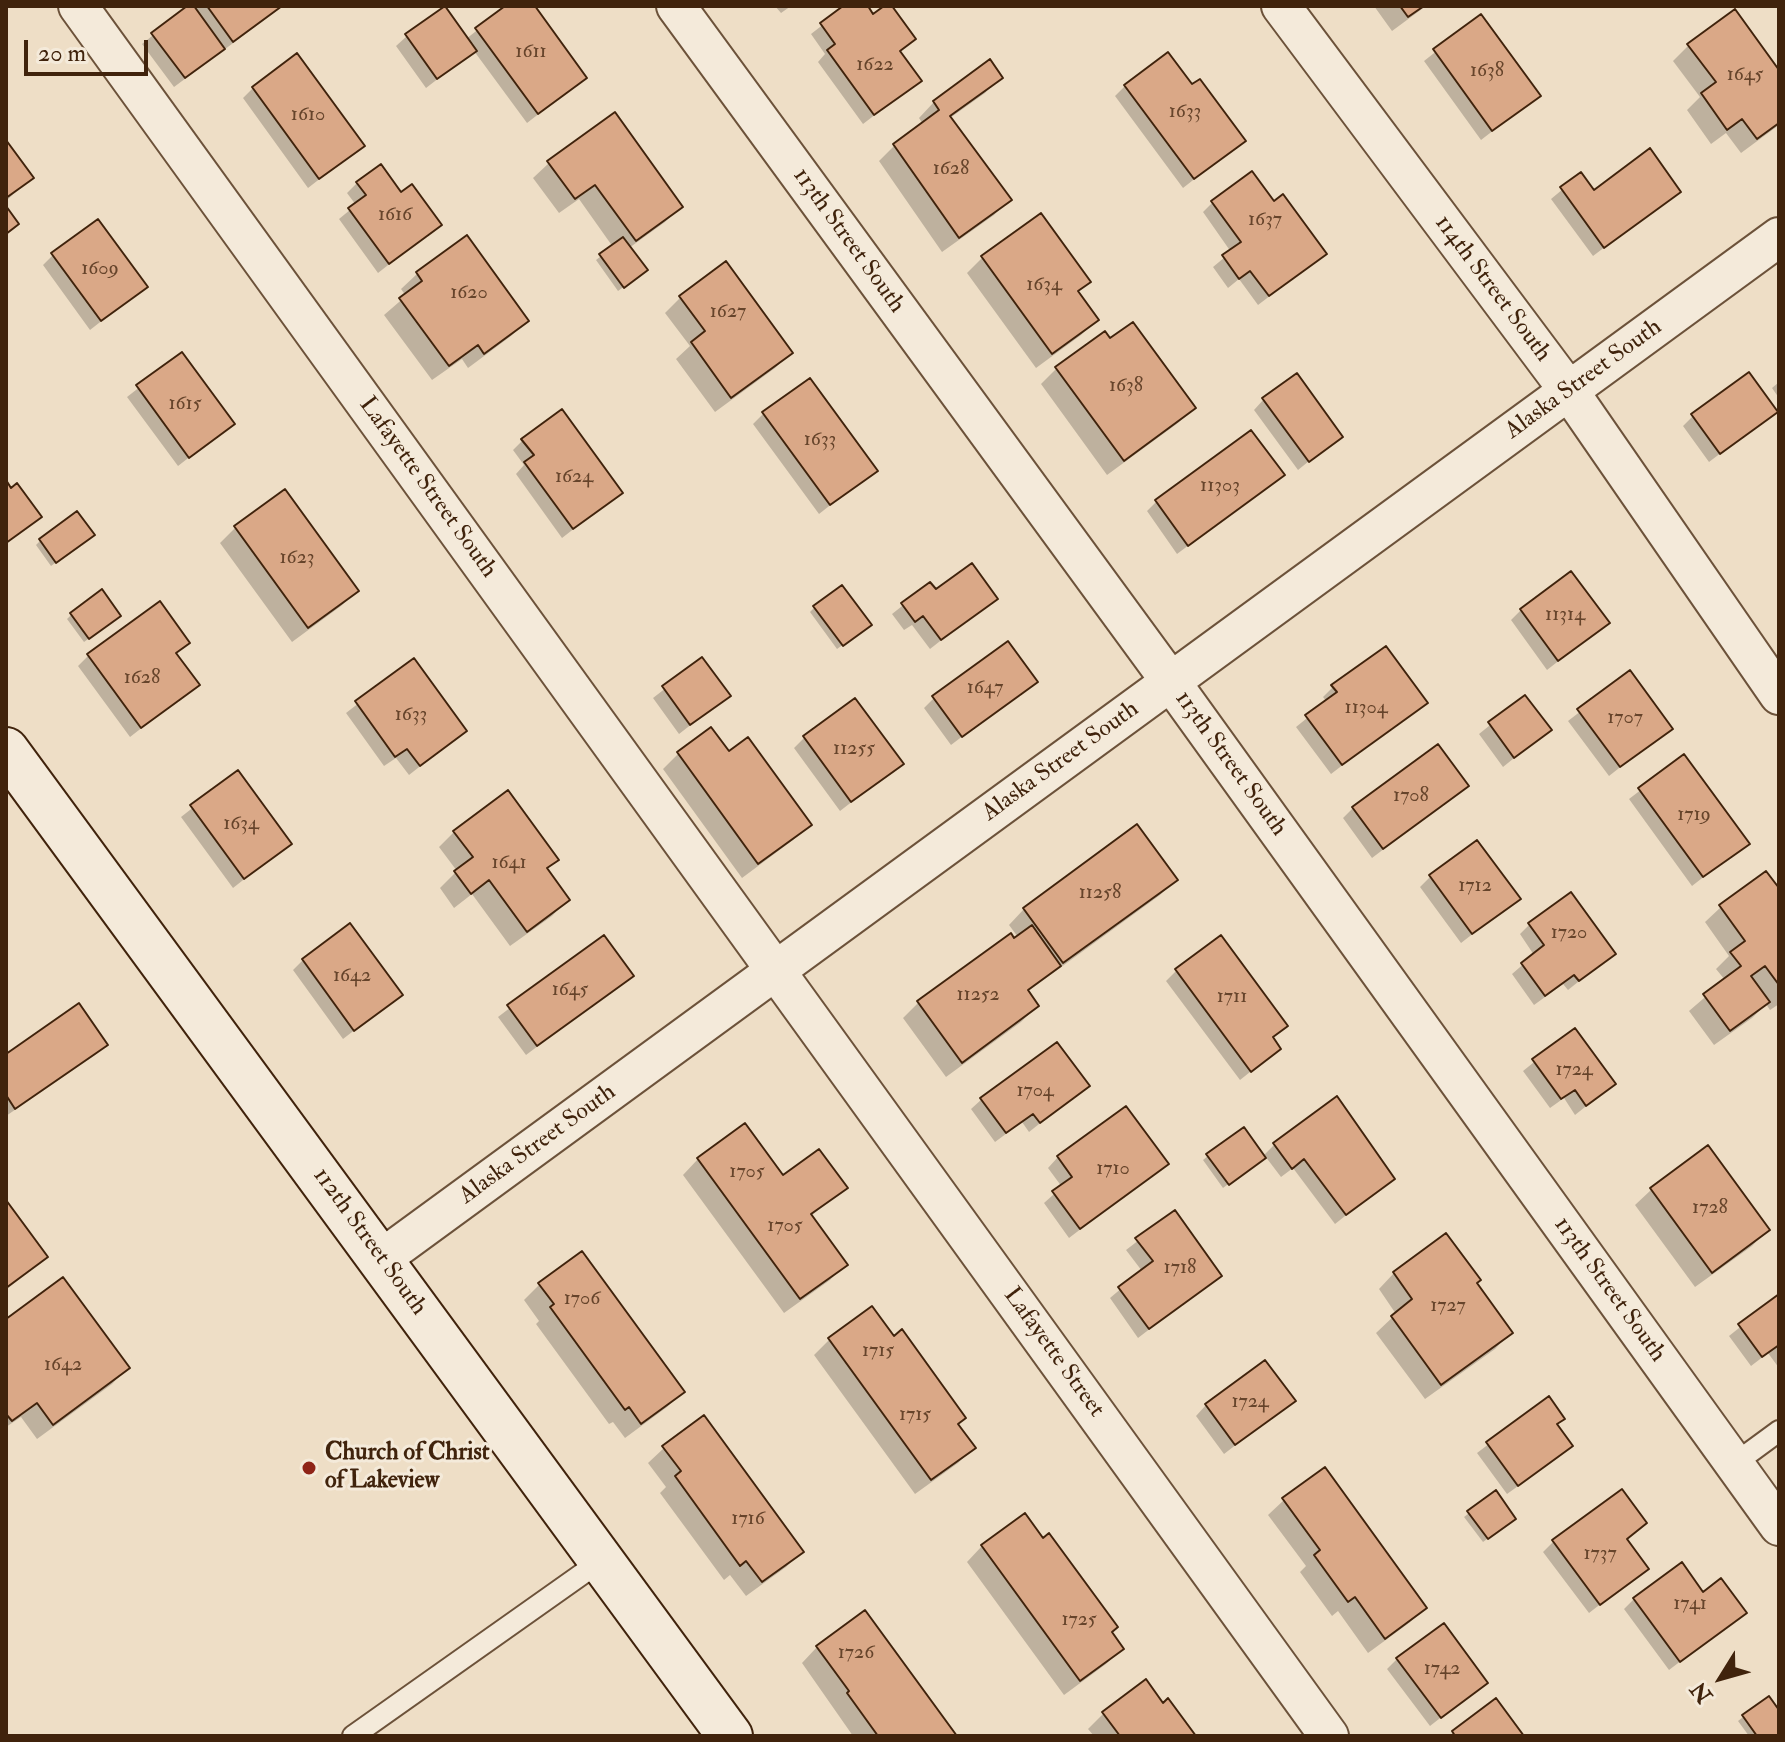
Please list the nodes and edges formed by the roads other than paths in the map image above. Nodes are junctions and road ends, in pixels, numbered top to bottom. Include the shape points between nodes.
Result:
1 (78, 6) edge
2 (676, 6) edge
3 (1281, 6) edge
4 (1779, 237) edge
5 (1569, 391) junction
6 (1171, 682) junction
7 (1779, 695) edge
8 (6, 750) edge
9 (777, 970) junction
10 (381, 1259) junction
11 (1779, 1431) edge
12 (1734, 1464) junction
13 (1779, 1526) edge
14 (602, 1560) junction
15 (353, 1736) edge
16 (730, 1736) edge
17 (1329, 1736) edge

1 - 9 street, Lafayette Street South
2 - 6 street, 113th Street South
3 - 5 street, 114th Street South
4 - 5 street, Alaska Street South
5 - 6 street, Alaska Street South
5 - 7 street, 114th Street South
6 - 9 street, Alaska Street South
6 - 12 street, 113th Street South
8 - 10 main road, 112th Street South
9 - 10 street, Alaska Street South
9 - 17 street, Lafayette Street
10 - 14 main road, 112th Street South
11 - 12 lane
12 - 13 street, 113th Street South
14 - 15 lane
14 - 16 main road, 112th Street South

